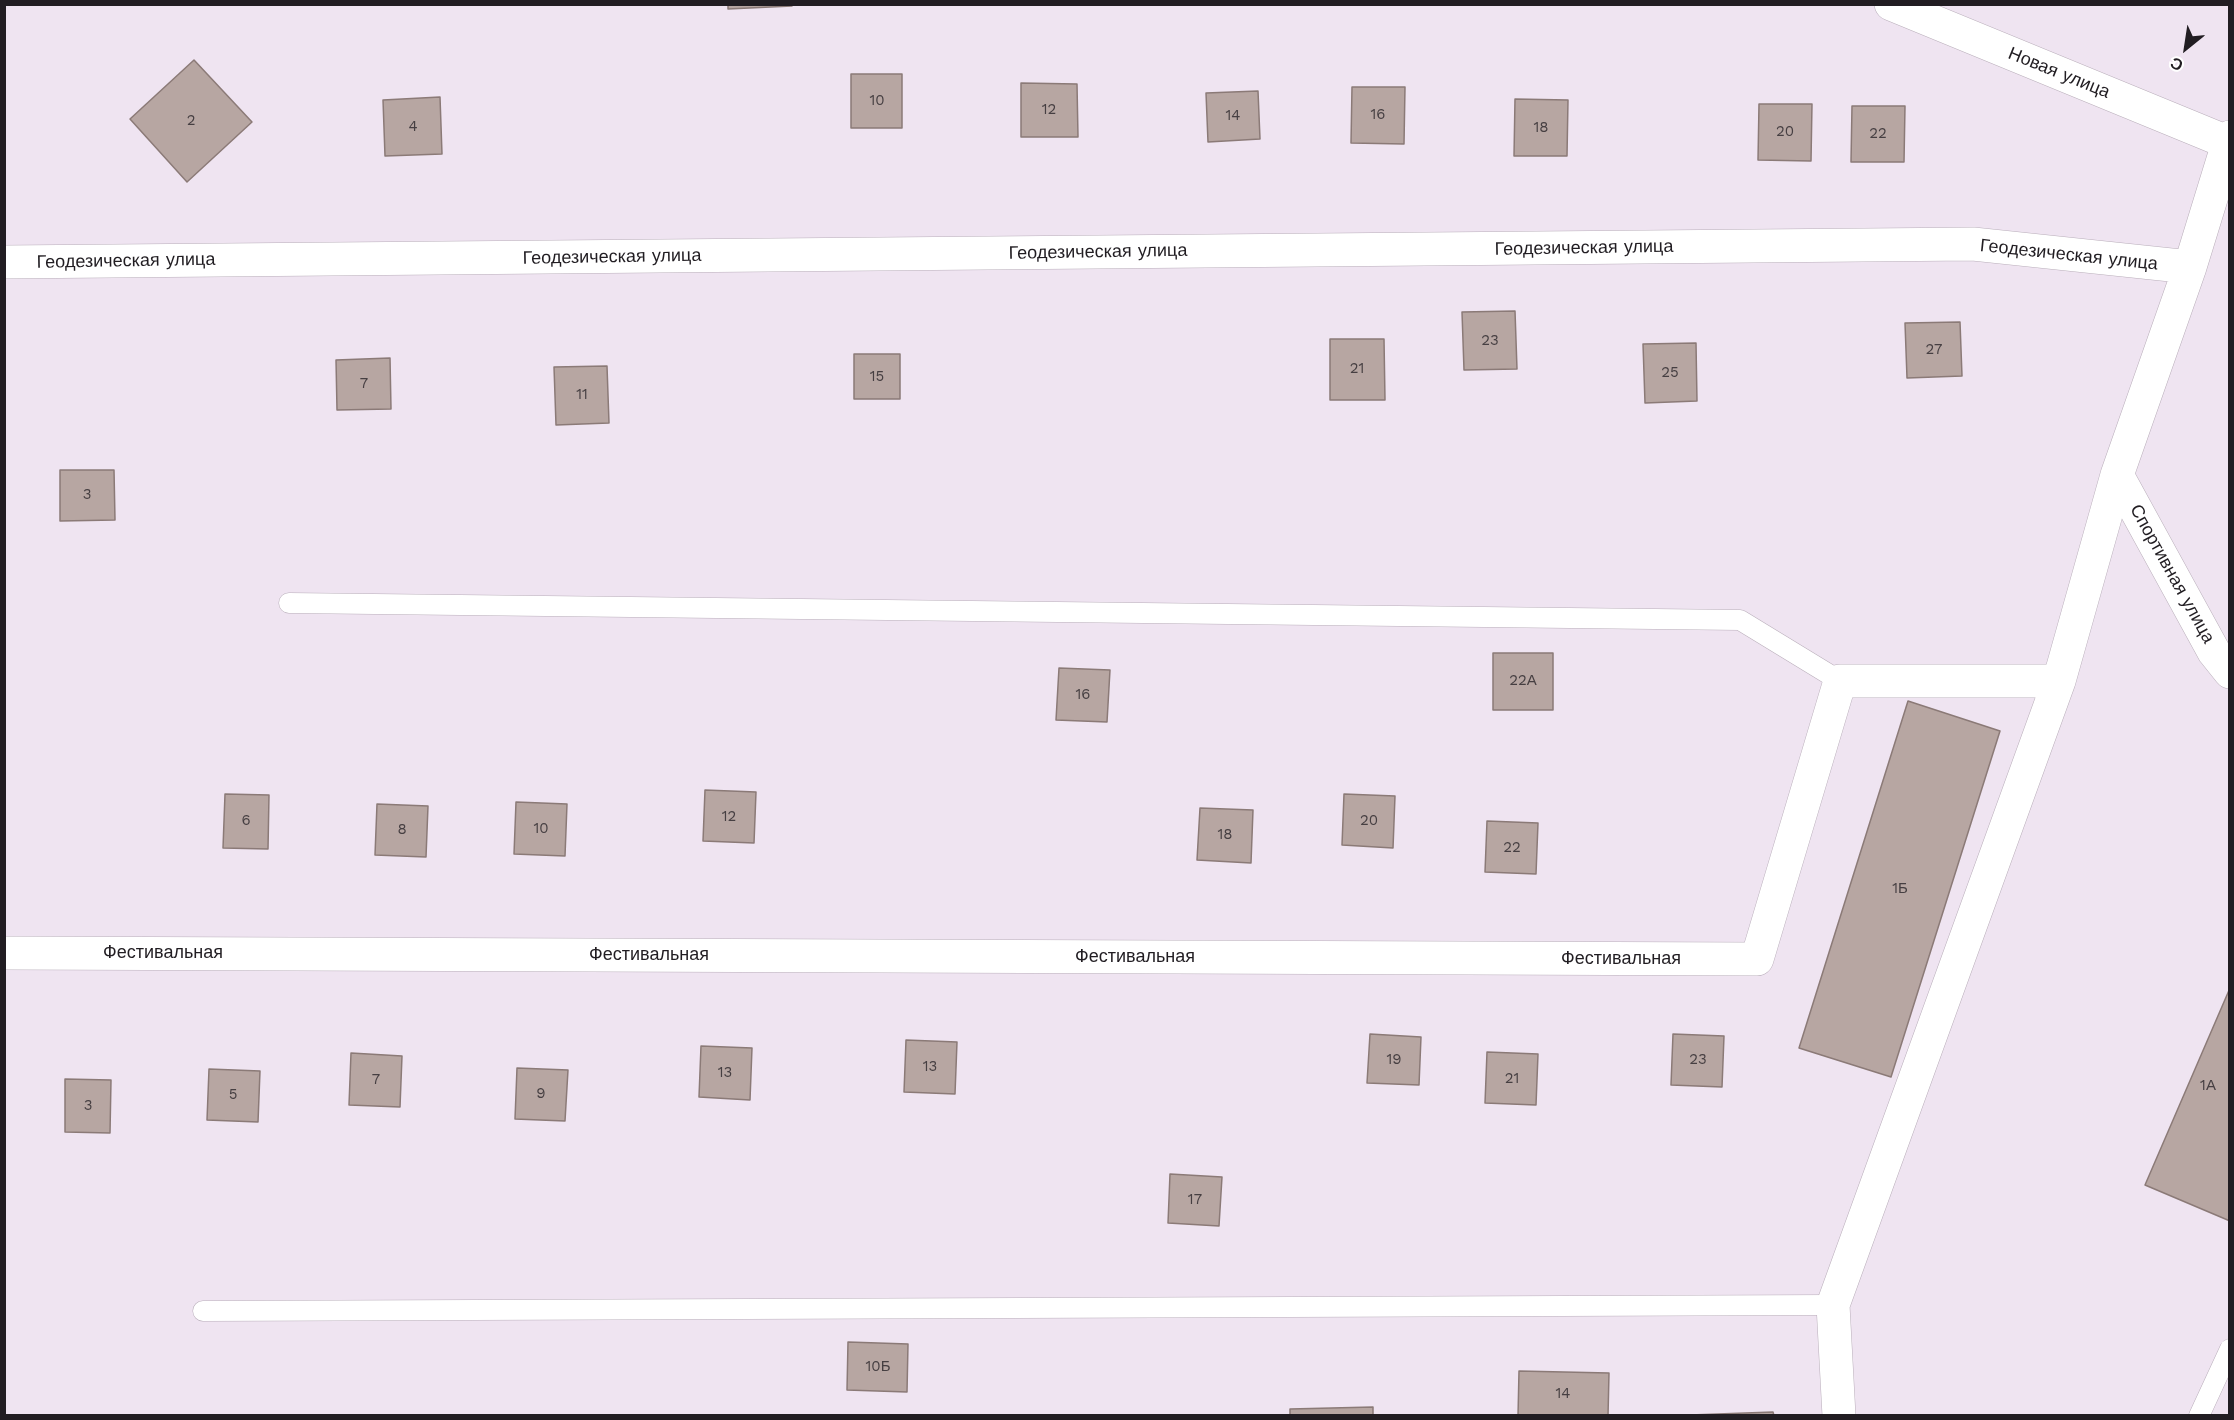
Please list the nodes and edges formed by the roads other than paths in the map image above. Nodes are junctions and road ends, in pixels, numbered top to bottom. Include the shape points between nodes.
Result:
1 (1891, 4) edge
2 (2228, 140) edge
3 (4, 262) edge
4 (2190, 267) junction
5 (2117, 475) junction
6 (289, 603) dead end
7 (2224, 660) edge
8 (1840, 681) junction
9 (2059, 681) junction
10 (4, 953) edge
11 (1833, 1305) junction
12 (203, 1311) dead end
13 (2229, 1349) edge
14 (1839, 1416) edge
15 (2199, 1416) edge

1 - 2 street, Новая улица
2 - 4 street
3 - 4 street, Геодезическая улица via 1973,244
4 - 5 street
5 - 7 street, Спортивная улица
5 - 9 street
6 - 8 lane via 1740,620
8 - 9 street
8 - 10 street, Фестивальная via 1757,959
9 - 11 street
11 - 12 lane
11 - 14 street
13 - 15 lane

